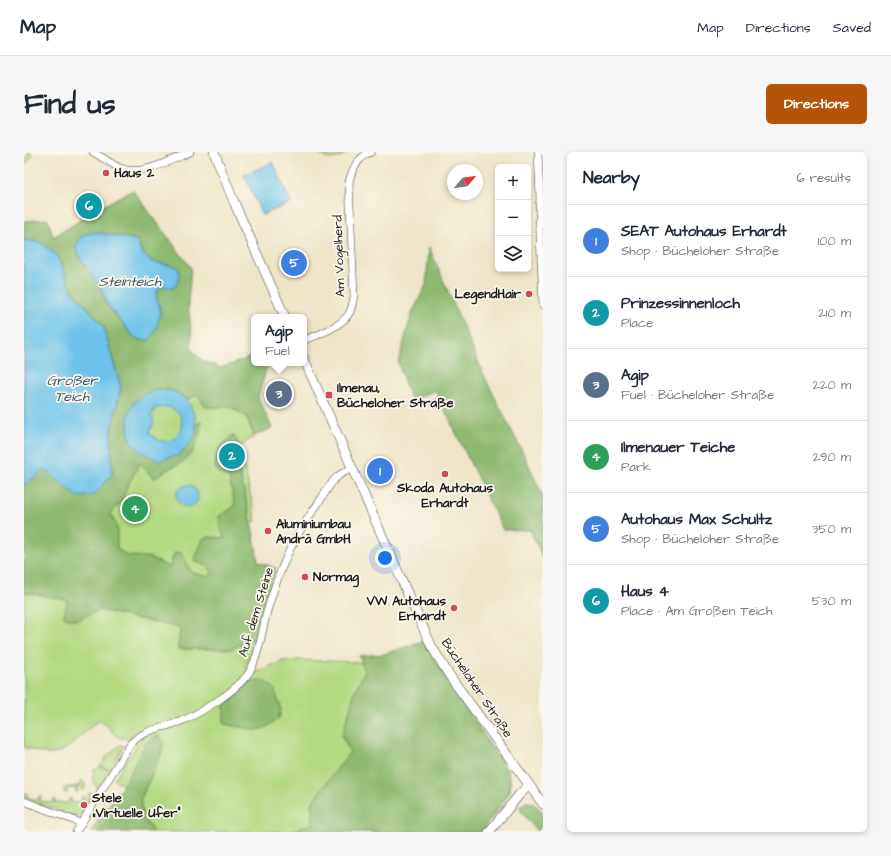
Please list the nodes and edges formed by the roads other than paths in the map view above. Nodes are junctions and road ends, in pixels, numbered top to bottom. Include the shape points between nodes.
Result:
1 (93, 152) edge
2 (190, 152) edge
3 (214, 152) edge
4 (371, 152) edge
5 (538, 152) edge
6 (542, 198) edge
7 (543, 305) edge
8 (284, 314) edge
9 (307, 339) edge
10 (307, 366) edge
11 (352, 468) junction
12 (529, 785) junction
13 (24, 801) edge
14 (543, 804) edge
15 (81, 823) junction
16 (76, 832) edge
17 (489, 832) edge

1 - 2 street via 122,168 133,170 143,170
3 - 8 main road
4 - 9 street, Am Vogelherd via 357,162 350,182 354,291 350,312 337,325
5 - 6 street
6 - 7 street via 539,210
10 - 11 main road, Bücheloher Straße
11 - 12 main road, Bücheloher Straße via 435,652
11 - 15 street, Auf dem Steine via 341,473 333,481 295,540 268,608 251,670 221,698 198,713 152,729 134,740
12 - 14 main road, Bücheloher Straße
12 - 17 main road
13 - 15 street
15 - 16 street, Auf dem Steine

